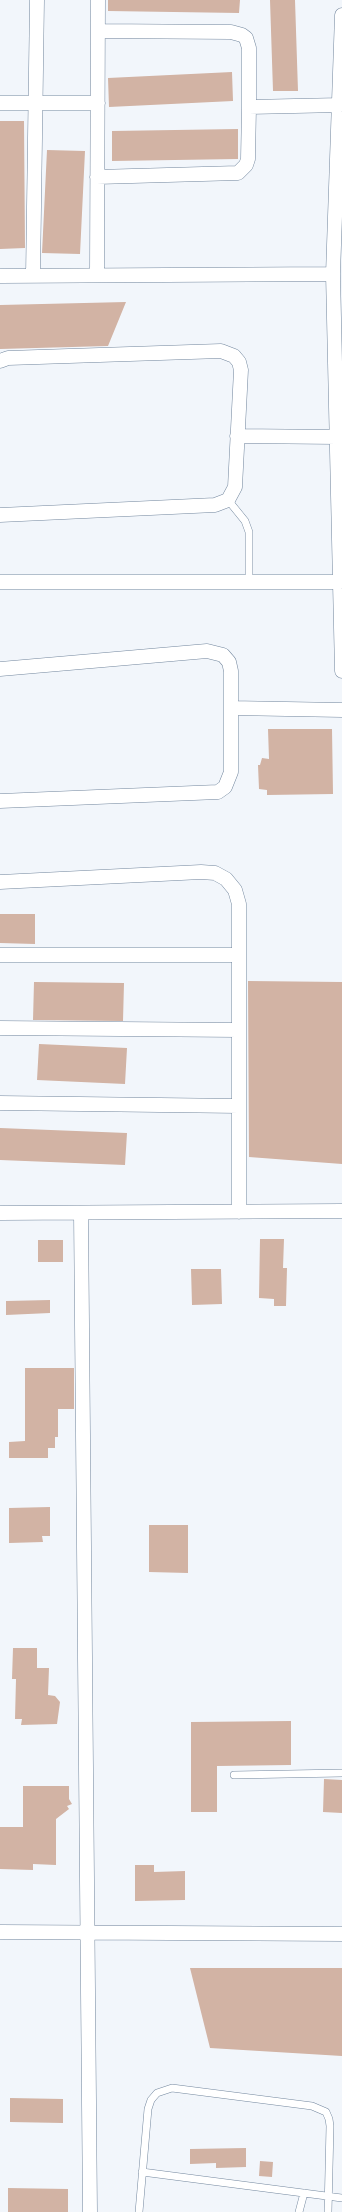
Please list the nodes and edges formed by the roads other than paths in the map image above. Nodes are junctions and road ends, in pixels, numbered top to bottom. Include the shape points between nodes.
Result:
1 (37, 0) edge
2 (98, 0) edge
3 (342, 15) edge
4 (98, 31) junction
5 (0, 103) edge
6 (35, 103) junction
7 (98, 103) junction
8 (340, 105) junction
9 (249, 107) junction
10 (97, 177) junction
11 (333, 274) junction
12 (0, 276) edge
13 (33, 276) junction
14 (97, 276) junction
15 (338, 339) edge
16 (0, 361) edge
17 (237, 436) junction
18 (337, 437) junction
19 (228, 500) junction
20 (0, 515) edge
21 (0, 582) edge
22 (249, 582) junction
23 (340, 582) junction
24 (0, 669) edge
25 (342, 671) edge
26 (231, 708) junction
27 (342, 710) edge
28 (0, 800) edge
29 (0, 882) edge
30 (0, 955) edge
31 (239, 955) junction
32 (0, 1028) edge
33 (238, 1030) junction
34 (0, 1103) edge
35 (239, 1106) junction
36 (342, 1211) edge
37 (0, 1212) edge
38 (239, 1212) junction
39 (80, 1213) junction
40 (342, 1773) edge
41 (234, 1775) dead end
42 (0, 1932) edge
43 (88, 1932) junction
44 (342, 1934) edge
45 (142, 2172) junction
46 (304, 2193) junction
47 (328, 2196) junction
48 (342, 2198) edge
49 (90, 2212) edge
50 (139, 2212) edge
51 (299, 2212) edge
52 (328, 2212) edge

1 - 6 street
2 - 4 street
3 - 8 street
4 - 7 street
4 - 9 street via 231,32 242,35 246,38 249,48
5 - 6 street
6 - 7 street
6 - 13 street
7 - 10 street
8 - 9 street
8 - 11 street
9 - 10 street via 248,159 238,173
10 - 14 street
11 - 14 street
11 - 15 street
12 - 13 street
13 - 14 street
15 - 18 street
16 - 17 street via 16,358 229,352 239,362 241,370
17 - 18 street
17 - 19 street via 235,487
18 - 23 street
19 - 20 street via 215,505
19 - 22 lane via 245,521 249,532
21 - 22 street
22 - 23 street
23 - 25 street
24 - 26 street via 215,651 229,662
26 - 27 street
26 - 28 street via 230,780 218,792
29 - 31 street via 215,873 226,879 235,890 239,904
30 - 31 street
31 - 33 street
32 - 33 street
33 - 35 street
34 - 35 street
35 - 38 street
36 - 38 street
37 - 39 street
38 - 39 street
39 - 43 street
40 - 41 lane
42 - 43 street
43 - 44 street
43 - 49 street
45 - 46 lane
45 - 47 lane via 148,2108 157,2093 172,2088 227,2095 312,2106 326,2112 330,2126
45 - 50 lane
46 - 47 lane
46 - 51 lane
47 - 48 lane
47 - 52 lane

